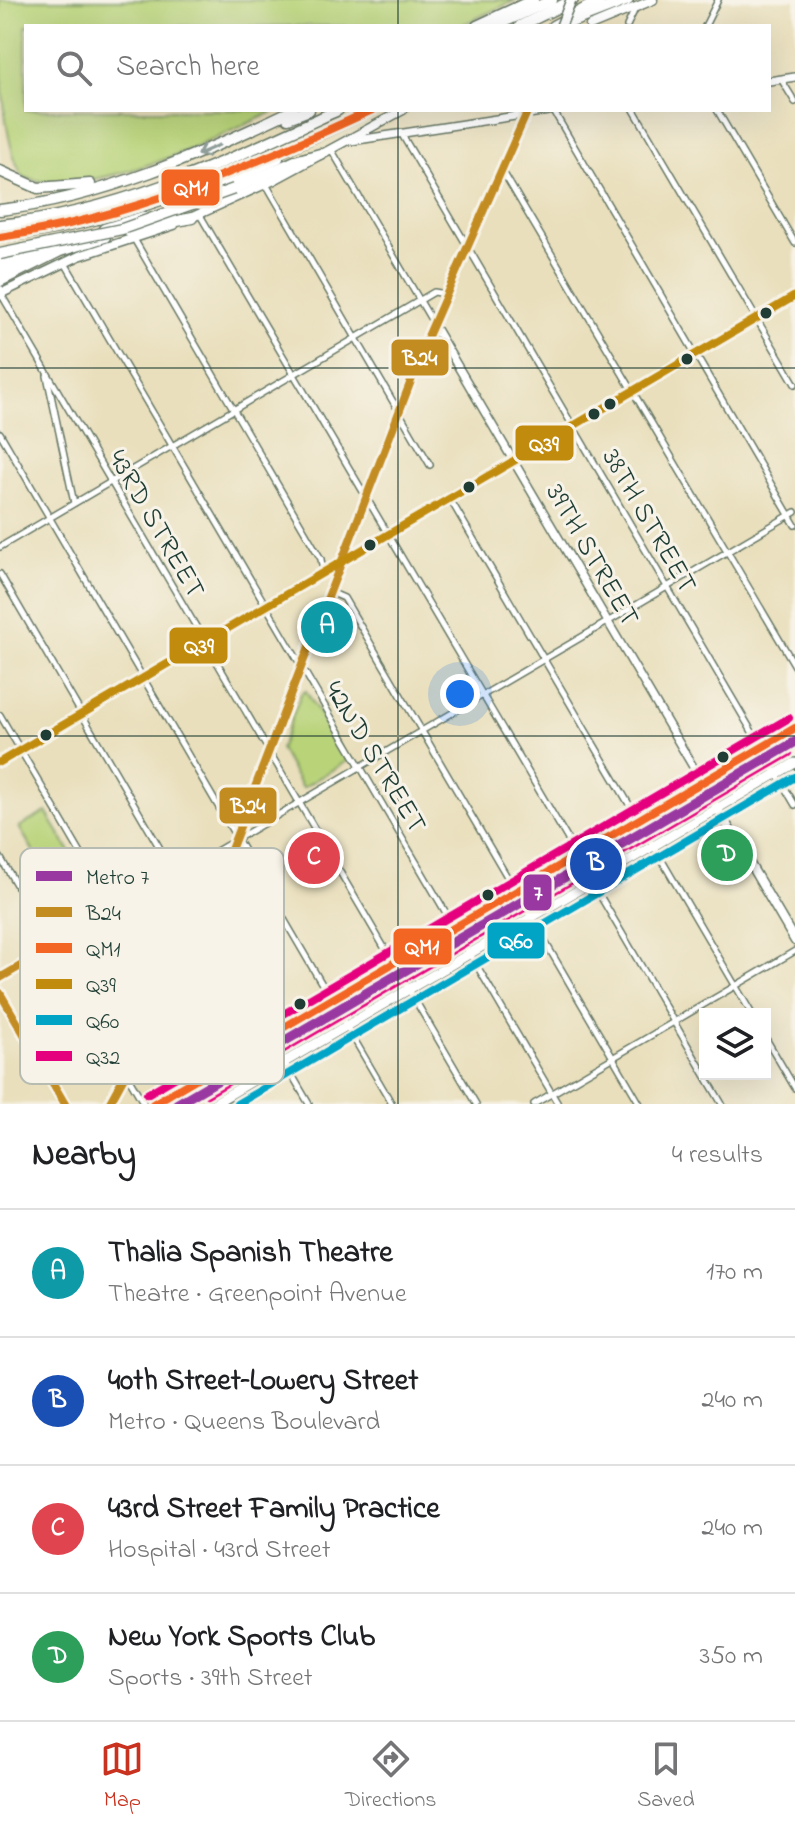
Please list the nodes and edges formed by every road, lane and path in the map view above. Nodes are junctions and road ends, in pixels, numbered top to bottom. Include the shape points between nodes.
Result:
1 (533, 0) edge
2 (552, 0) edge
3 (572, 0) edge
4 (601, 0) edge
5 (653, 0) edge
6 (718, 0) edge
7 (632, 4) edge
8 (481, 24) edge
9 (499, 24) edge
10 (524, 24) edge
11 (557, 24) edge
12 (562, 24) edge
13 (567, 24) edge
14 (594, 24) edge
15 (627, 24) edge
16 (706, 24) edge
17 (795, 77) edge
18 (781, 79) junction
19 (771, 81) edge
20 (795, 102) edge
21 (289, 112) edge
22 (303, 112) edge
23 (333, 112) edge
24 (368, 112) edge
25 (399, 112) edge
26 (527, 112) edge
27 (555, 112) edge
28 (635, 112) edge
29 (718, 112) edge
30 (253, 129) junction
31 (400, 131) junction
32 (323, 133) junction
33 (335, 147) junction
34 (320, 154) junction
35 (0, 164) edge
36 (162, 168) junction
37 (501, 169) junction
38 (0, 171) edge
39 (13, 179) junction
40 (266, 184) junction
41 (0, 213) edge
42 (196, 216) junction
43 (0, 225) edge
44 (0, 237) edge
45 (134, 239) junction
46 (795, 243) edge
47 (467, 247) junction
48 (64, 262) junction
49 (4, 268) edge
50 (0, 293) edge
51 (447, 294) junction
52 (795, 296) edge
53 (420, 300) junction
54 (757, 319) junction
55 (433, 324) junction
56 (356, 338) junction
57 (696, 355) junction
58 (46, 371) junction
59 (295, 374) junction
60 (795, 384) edge
61 (634, 391) junction
62 (64, 402) junction
63 (54, 409) junction
64 (233, 410) junction
65 (399, 412) junction
66 (573, 427) junction
67 (0, 433) edge
68 (172, 446) junction
69 (514, 461) junction
70 (430, 465) dead end
71 (111, 482) junction
72 (366, 497) junction
73 (450, 499) junction
74 (74, 503) junction
75 (792, 514) edge
76 (50, 518) junction
77 (795, 525) edge
78 (389, 535) junction
79 (0, 547) edge
80 (728, 551) junction
81 (342, 562) junction
82 (323, 573) junction
83 (0, 574) edge
84 (667, 587) junction
85 (330, 592) junction
86 (266, 606) junction
87 (608, 622) junction
88 (205, 642) junction
89 (544, 659) junction
90 (301, 666) junction
91 (795, 666) edge
92 (143, 678) junction
93 (483, 695) junction
94 (82, 714) junction
95 (0, 715) edge
96 (795, 728) edge
97 (422, 731) junction
98 (761, 748) junction
99 (21, 750) junction
100 (268, 751) junction
101 (0, 762) edge
102 (795, 763) edge
103 (360, 767) junction
104 (776, 774) junction
105 (702, 782) junction
106 (299, 803) junction
107 (795, 805) edge
108 (717, 809) junction
109 (638, 820) junction
110 (237, 839) junction
111 (652, 847) junction
112 (78, 848) edge
113 (160, 848) edge
114 (222, 848) edge
115 (233, 848) edge
116 (242, 848) edge
117 (577, 855) junction
118 (0, 857) edge
119 (592, 882) junction
120 (20, 891) edge
121 (515, 892) junction
122 (284, 919) edge
123 (531, 919) junction
124 (454, 927) junction
125 (795, 941) edge
126 (795, 951) edge
127 (470, 954) junction
128 (393, 963) junction
129 (20, 966) edge
130 (0, 978) edge
131 (735, 986) junction
132 (408, 990) junction
133 (0, 993) edge
134 (331, 999) junction
135 (748, 1008) edge
136 (674, 1022) junction
137 (346, 1026) junction
138 (20, 1027) edge
139 (284, 1027) edge
140 (771, 1047) edge
141 (613, 1058) junction
142 (285, 1062) joint
143 (53, 1084) edge
144 (120, 1084) edge
145 (132, 1084) edge
146 (186, 1084) edge
147 (252, 1084) edge
148 (795, 1088) edge
149 (552, 1093) junction
150 (226, 1101) edge
151 (65, 1104) edge
152 (109, 1104) edge
153 (144, 1104) edge
154 (153, 1104) edge
155 (213, 1104) edge
156 (309, 1104) edge
157 (392, 1104) edge
158 (476, 1104) edge
159 (534, 1104) edge
160 (558, 1104) edge
161 (640, 1104) edge
162 (722, 1104) edge

1 - 8 highway
2 - 9 highway
3 - 10 highway
3 - 12 main road, bridge
4 - 11 highway
5 - 7 main road
6 - 16 street
7 - 13 highway
7 - 14 main road
7 - 15 street
17 - 18 street
18 - 19 street
18 - 20 street
21 - 30 highway
22 - 30 highway
23 - 43 highway via 157,190 73,213
24 - 32 highway
25 - 33 main road
26 - 31 street
26 - 37 main road
27 - 57 street
28 - 54 street
29 - 46 street
30 -> 36 highway
31 - 33 street
31 - 47 street, 38TH STREET
32 - 44 highway via 152,205 67,227
32 - 49 highway via 189,201
33 - 34 main road
33 - 53 street, 39TH STREET
34 - 40 main road
34 - 49 highway, bridge
35 - 39 highway
36 - 39 highway via 59,189
36 - 41 highway
37 - 47 main road
37 - 61 street
38 - 39 highway
40 - 42 main road
40 - 56 street
42 - 45 main road
42 - 49 highway
42 - 59 street
45 - 48 main road
45 - 64 street
47 - 51 main road
47 - 66 street, 38TH STREET
48 - 50 main road
48 - 68 street, 42ND STREET
50 - 58 street, 43RD STREET
51 - 53 street via 435,291
51 - 55 main road
52 - 54 street
53 - 55 street, 39TH STREET
53 - 56 street
54 - 57 street
54 - 60 street
55 - 65 main road
55 - 69 street, 39TH STREET
56 - 59 street
56 - 65 street
57 - 61 street
57 - 75 street
58 - 62 street, 43RD STREET
58 - 63 street
59 - 64 street
59 - 72 street
61 - 66 street
61 - 80 street
62 - 63 street
62 - 71 street, 43RD STREET
63 - 74 street
64 - 68 street
64 - 82 street via 322,561
65 - 70 street
65 - 72 main road
66 - 69 street
66 - 84 street, 38TH STREET
67 - 76 street
68 - 71 street
68 - 86 street, 42ND STREET
69 - 73 street
69 - 87 street, 39TH STREET
71 - 74 street
71 - 88 street, 43RD STREET
72 - 78 street
72 - 81 main road
73 - 78 street
73 - 89 street
74 - 76 street
75 - 77 street
75 - 80 street
76 - 79 street
76 - 92 street
78 - 81 street
78 - 93 street
80 - 84 street
80 - 91 street
81 - 82 street
81 - 85 main road
82 - 86 street
83 - 94 street
84 - 87 street
84 - 98 street, 38TH STREET
85 - 90 main road
85 - 97 street via 344,598
86 - 88 street
86 - 90 street, 42ND STREET
87 - 89 street
87 - 105 street, 39TH STREET
88 - 92 street
88 - 100 street, 43RD STREET
89 - 93 street
89 - 109 street
90 - 100 main road
90 - 103 street, 42ND STREET
92 - 94 street
92 - 110 street
93 - 97 street
93 - 117 street
94 - 99 street
94 - 113 street
95 - 99 street
96 - 98 main road
97 - 103 street
97 - 121 street
98 - 104 street, 38TH STREET
98 - 105 main road
99 - 101 street
99 - 112 street
100 - 106 street, 43RD STREET
100 - 110 main road
102 - 104 main road
103 - 106 street
103 - 124 street, 42ND STREET
104 - 107 street, 38TH STREET
104 - 108 main road
105 - 108 main road, 39TH STREET
105 - 109 main road
106 - 110 street
106 - 128 street, 43RD STREET
108 - 111 main road
108 - 125 main road, 39TH STREET
109 - 111 street
109 - 117 main road
110 - 114 street
110 - 115 main road
110 - 116 street
111 - 119 main road
111 - 131 street
117 - 121 main road
118 - 120 street
119 - 123 main road
119 - 136 street
121 - 123 street
121 - 124 main road
122 - 134 street
123 - 127 main road
123 - 141 street
124 - 127 street, 42ND STREET
124 - 128 main road
126 - 131 street
127 - 132 main road
127 - 149 street, 42ND STREET
128 - 132 street, 43RD STREET
128 - 134 main road
129 - 130 street
131 - 135 street
131 - 136 street
132 - 137 main road
132 - 158 street, 43RD STREET
133 - 138 street
134 - 137 street
134 - 139 main road
136 - 141 street
136 - 162 street
137 - 142 main road
137 - 157 street
140 - 148 street
141 - 149 street
141 - 161 street
142 - 156 street
143 - 151 street
144 - 152 main road
145 - 153 street
146 - 154 main road
147 - 150 main road
149 - 159 street
149 - 160 street, 42ND STREET
150 - 155 main road

